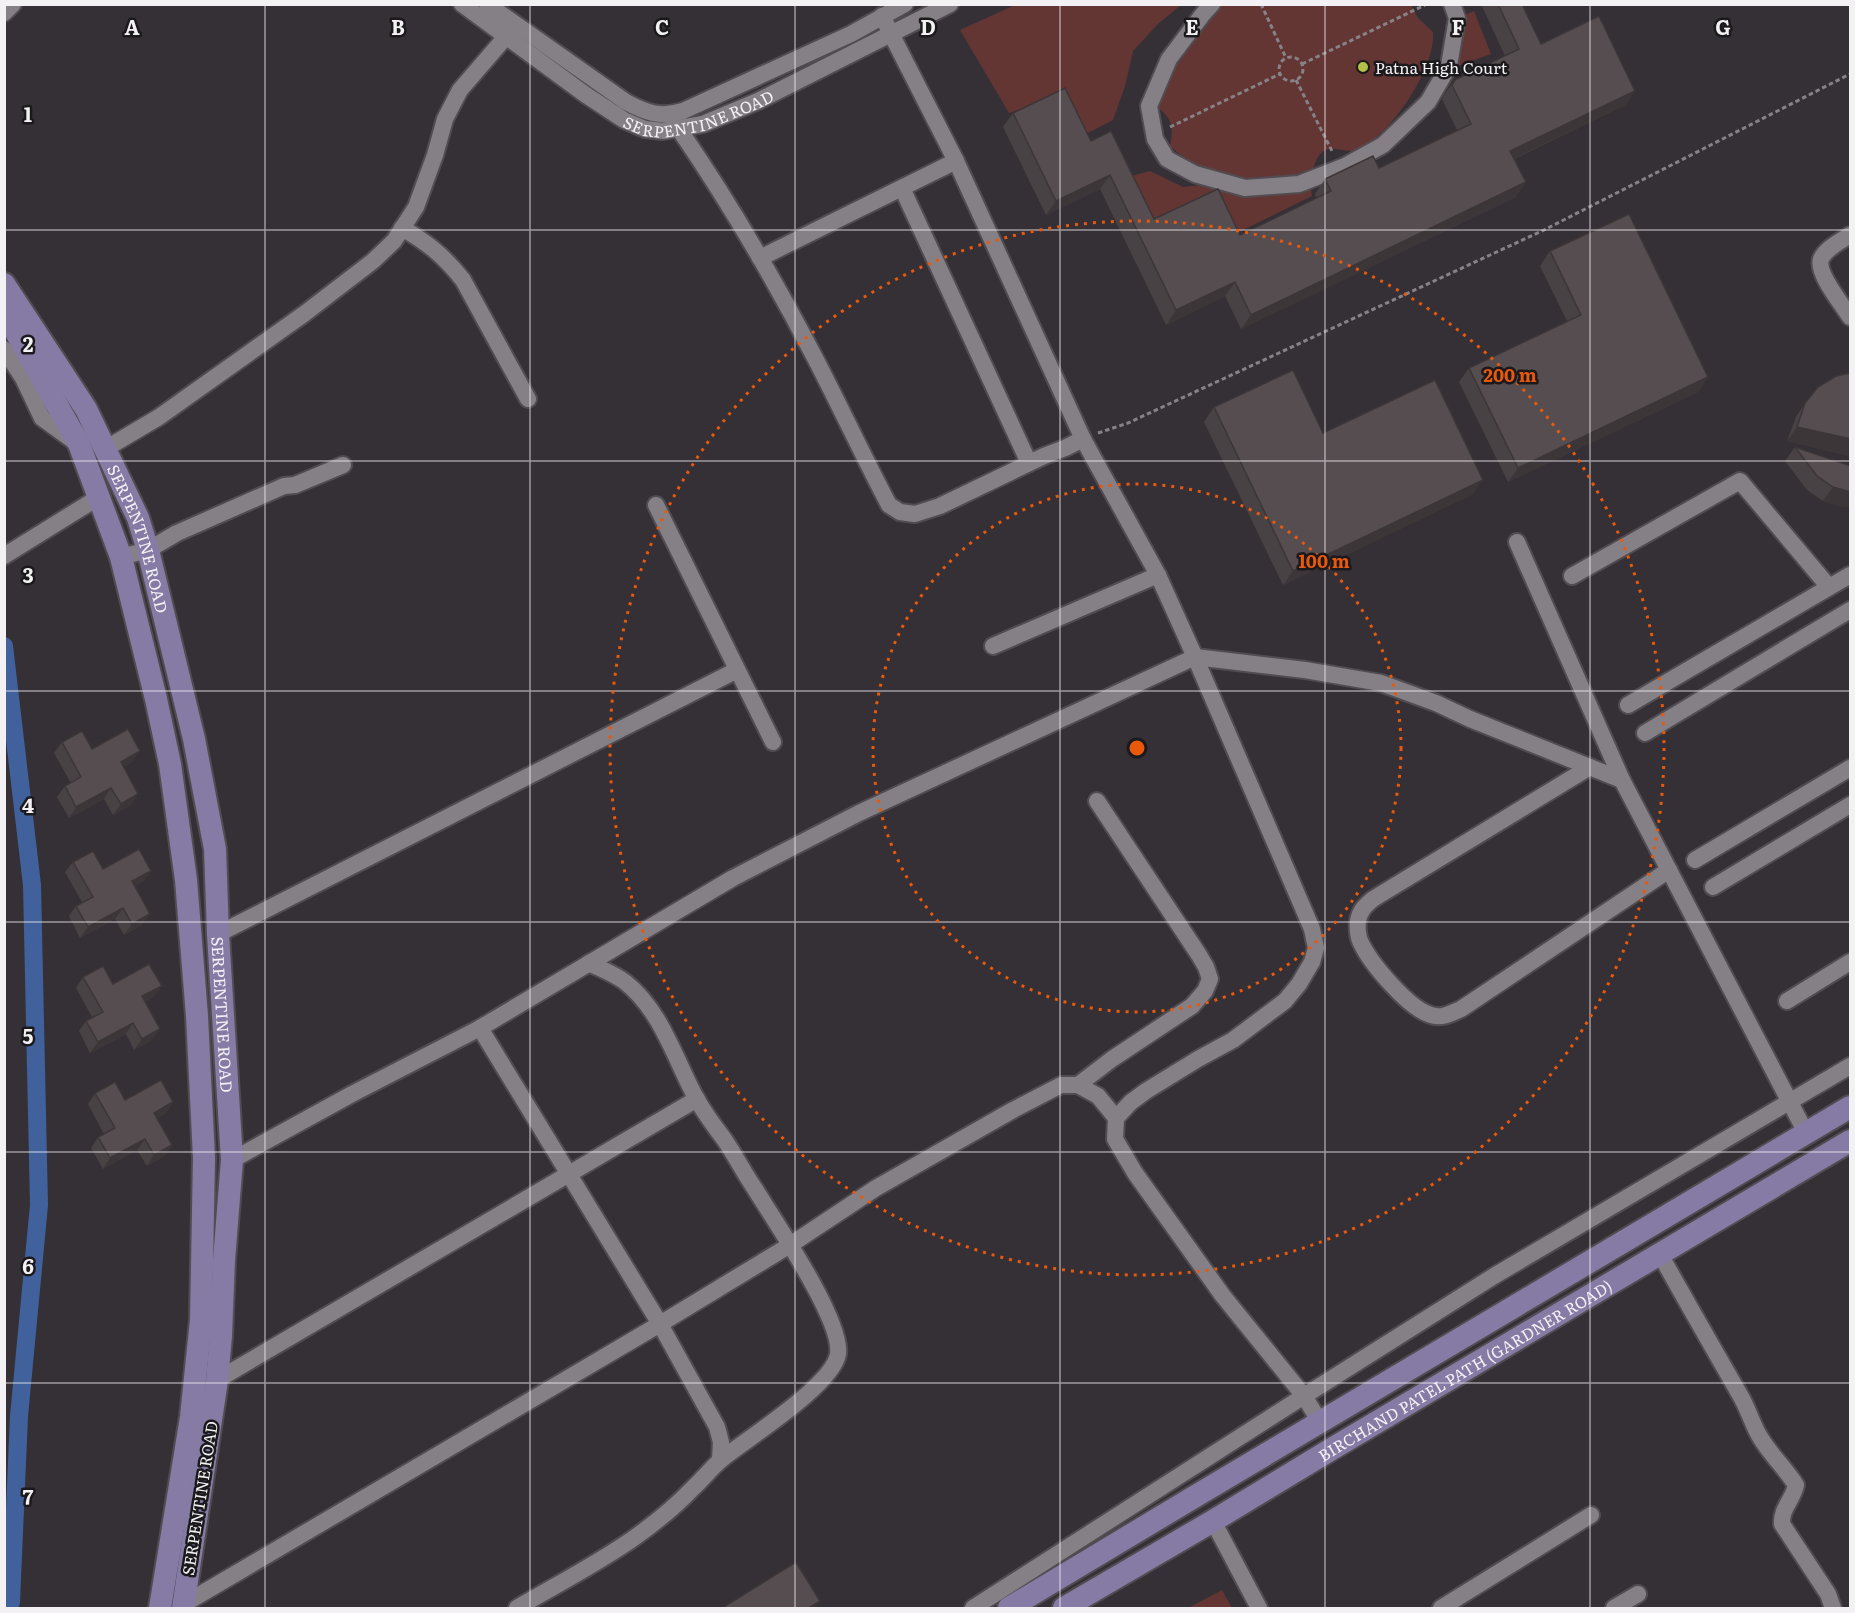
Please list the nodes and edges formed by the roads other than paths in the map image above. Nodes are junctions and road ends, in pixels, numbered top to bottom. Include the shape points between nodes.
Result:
1 (13, 4) edge
2 (462, 4) edge
3 (487, 4) edge
4 (905, 4) edge
5 (951, 4) edge
6 (1212, 4) edge
7 (1452, 4) edge
8 (4, 13) edge
9 (882, 16) junction
10 (511, 31) junction
11 (892, 33) junction
12 (657, 123) junction
13 (680, 129) junction
14 (956, 161) junction
15 (902, 188) junction
16 (402, 228) junction
17 (1851, 236) edge
18 (759, 258) junction
19 (4, 284) edge
20 (4, 311) edge
21 (1851, 317) edge
22 (4, 349) edge
23 (528, 399) dead end
24 (88, 439) junction
25 (1083, 439) junction
26 (1029, 463) junction
27 (343, 465) dead end
28 (99, 497) junction
29 (656, 504) dead end
30 (1517, 542) dead end
31 (148, 550) junction
32 (4, 556) edge
33 (121, 557) junction
34 (1158, 575) junction
35 (1851, 575) edge
36 (1572, 576) dead end
37 (1829, 587) junction
38 (1851, 610) edge
39 (170, 638) junction
40 (143, 645) junction
41 (993, 646) dead end
42 (1195, 657) junction
43 (737, 670) junction
44 (1628, 705) dead end
45 (1645, 733) dead end
46 (194, 739) junction
47 (773, 742) dead end
48 (166, 743) junction
49 (1590, 767) junction
50 (1851, 768) edge
51 (1622, 780) junction
52 (1097, 801) dead end
53 (1851, 806) edge
54 (1695, 860) dead end
55 (1669, 870) junction
56 (1713, 887) dead end
57 (218, 934) junction
58 (1851, 962) edge
59 (589, 963) junction
60 (1787, 1000) dead end
61 (480, 1028) junction
62 (1851, 1066) edge
63 (1078, 1085) junction
64 (697, 1099) junction
65 (1790, 1101) junction
66 (1851, 1107) edge
67 (1116, 1118) junction
68 (1806, 1133) junction
69 (1851, 1141) edge
70 (232, 1160) junction
71 (569, 1174) junction
72 (790, 1245) junction
73 (1660, 1254) junction
74 (660, 1324) junction
75 (217, 1380) junction
76 (1304, 1396) junction
77 (1320, 1422) junction
78 (720, 1460) junction
79 (1591, 1515) dead end
80 (1213, 1521) junction
81 (167, 1564) junction
82 (188, 1571) junction
83 (1638, 1594) dead end
84 (1073, 1605) edge
85 (183, 1606) edge
86 (160, 1608) edge
87 (517, 1608) edge
88 (973, 1608) edge
89 (1009, 1608) edge
90 (1259, 1608) edge
91 (1441, 1608) edge
92 (1614, 1608) edge
93 (1833, 1608) edge

1 - 8 street
2 - 10 street, SERPENTINE ROAD
3 - 10 street
4 - 9 street
5 - 11 street, SERPENTINE ROAD
6 - 7 street via 1169,59 1149,106 1155,139 1167,159 1195,174 1245,188 1299,184 1383,145 1428,102 1449,66 1457,18
9 - 11 street
9 - 12 street
10 - 12 street, SERPENTINE ROAD via 586,95 624,120 645,129
10 - 16 street via 460,90 445,119 416,207
11 - 13 street, SERPENTINE ROAD via 758,101 703,124
11 - 14 street
12 - 13 street, SERPENTINE ROAD via 663,131
13 - 18 street
14 - 15 street
14 - 25 street
15 - 18 street
15 - 26 street
16 - 23 street via 436,250 463,280
16 - 24 street via 374,261 159,417
17 - 21 street via 1821,259 1821,272
18 - 26 street via 889,505 900,512 915,514
19 - 24 main road via 86,409
20 - 24 main road
22 - 24 street via 42,418
24 - 28 main road
24 - 31 main road, SERPENTINE ROAD via 138,518
25 - 26 street
25 - 34 street
27 - 31 street via 284,486 177,533
28 - 32 street
28 - 33 main road
29 - 43 street
30 - 51 street
31 - 33 street
31 - 39 main road, SERPENTINE ROAD
33 - 40 main road
34 - 41 street
34 - 42 street
35 - 37 street
36 - 37 street via 1740,482
37 - 44 street
38 - 45 street
39 - 40 main road
39 - 46 main road, SERPENTINE ROAD
40 - 48 main road
42 - 49 street via 1381,683
42 - 59 street via 859,813 733,878
42 - 67 street via 1312,929 1316,948 1312,962 1285,1001 1233,1040 1146,1091
43 - 47 street
43 - 57 street
46 - 48 main road
46 - 57 main road, SERPENTINE ROAD via 215,849
48 - 81 main road via 186,880 204,1158 199,1348
49 - 51 street
49 - 55 street via 1361,908 1360,942 1379,969 1421,1012 1446,1016
50 - 54 street
51 - 55 street
52 - 63 street via 1199,955 1210,979 1192,1006
53 - 56 street
55 - 65 street
57 - 70 main road, SERPENTINE ROAD
58 - 60 street
59 - 61 street
59 - 64 street via 624,981 651,1011
61 - 70 street
61 - 71 street
62 - 65 street
63 - 67 street via 1098,1096
63 - 72 street via 1061,1085 1013,1110 876,1188
64 - 71 street
64 - 72 street
65 - 68 street
65 - 76 street via 1494,1276
66 - 68 main road, BIRCHAND PATEL PATH (GARDNER ROAD)
67 - 76 street via 1115,1139 1135,1173 1223,1296
68 - 77 main road, BIRCHAND PATEL PATH (GARDNER ROAD)
69 - 73 main road, BIRCHAND PATEL PATH (GARDNER ROAD)
70 - 75 main road, SERPENTINE ROAD
71 - 74 street
71 - 75 street
72 - 74 street
72 - 78 street via 821,1300 833,1327 838,1353 833,1368 822,1380
73 - 80 main road, BIRCHAND PATEL PATH (GARDNER ROAD)
73 - 93 street via 1741,1396 1758,1434 1796,1485 1785,1506 1782,1524
74 - 78 street via 717,1427
74 - 85 street
75 - 82 main road, SERPENTINE ROAD
76 - 77 street
76 - 88 street
77 - 89 main road, BIRCHAND PATEL PATH (GARDNER ROAD)
78 - 87 street via 692,1490 642,1532
79 - 91 street
80 - 84 main road, BIRCHAND PATEL PATH (GARDNER ROAD)
80 - 90 street
81 - 82 main road
81 - 86 main road
82 - 85 main road, SERPENTINE ROAD
83 - 92 street

